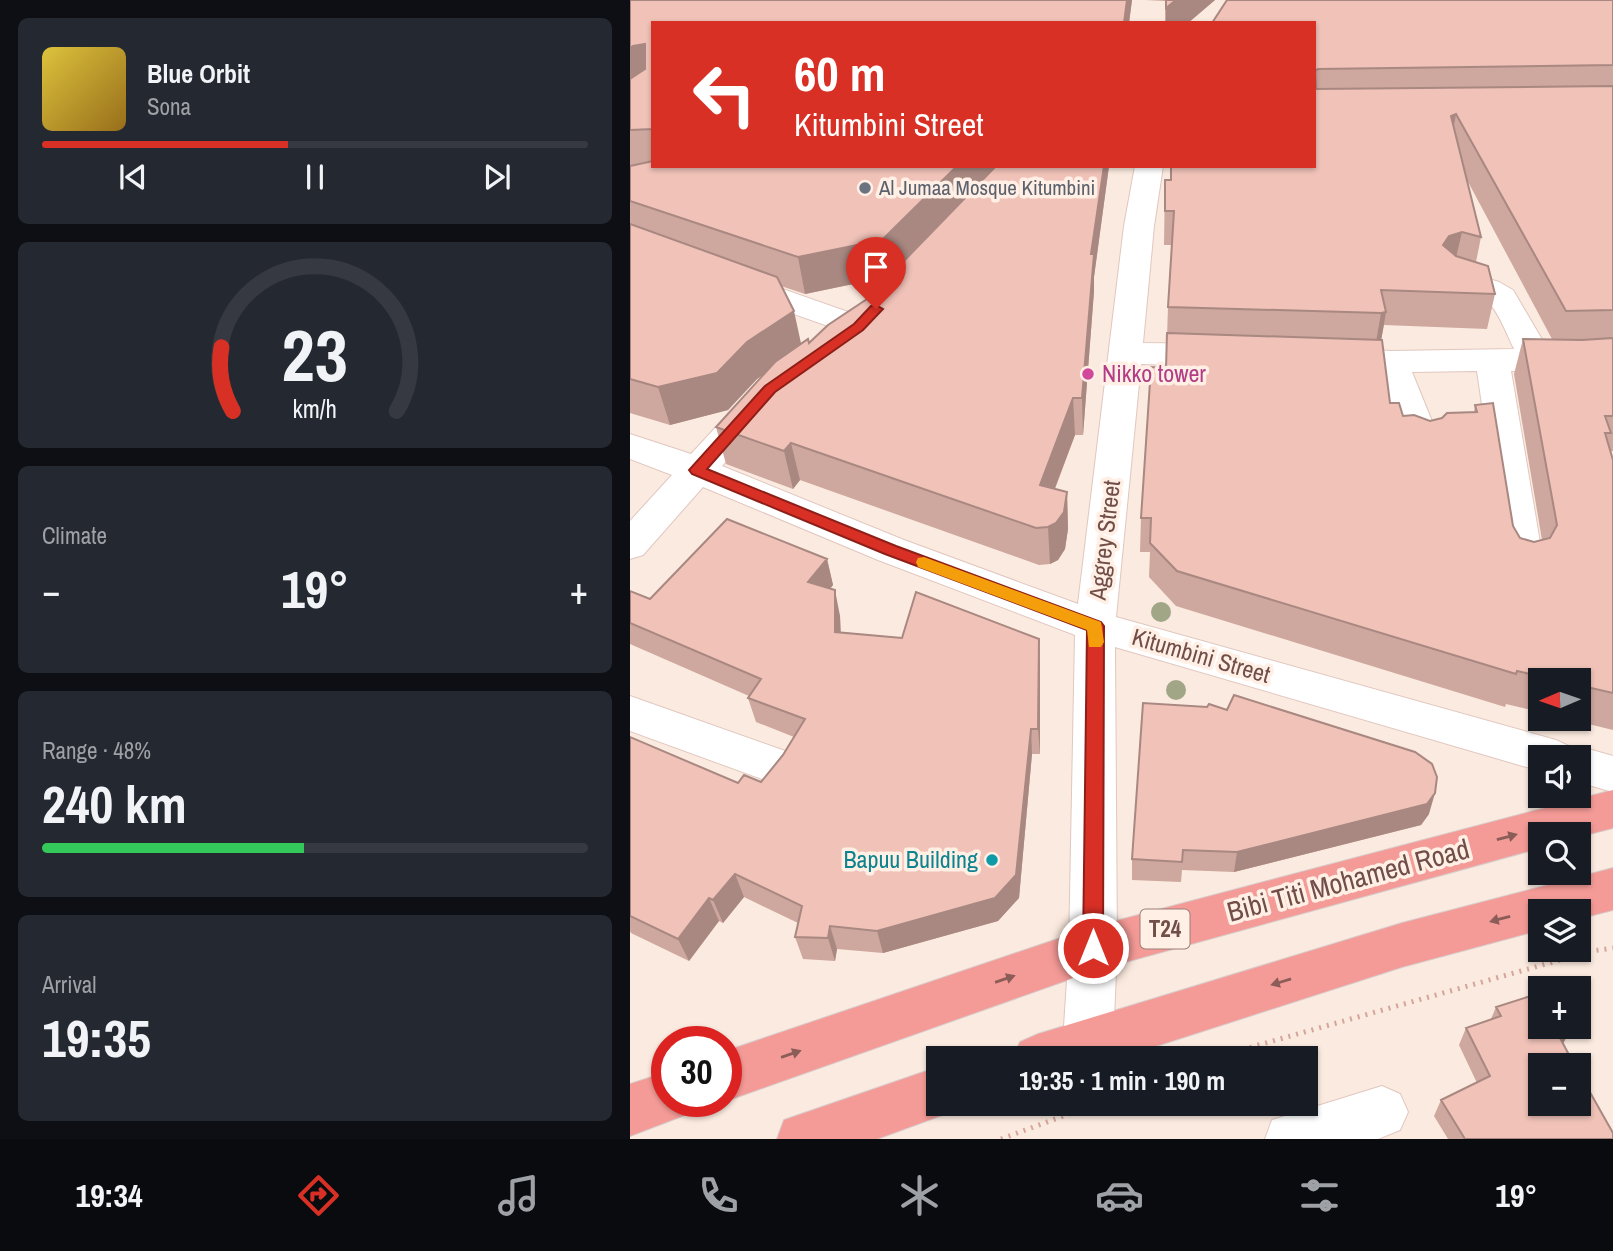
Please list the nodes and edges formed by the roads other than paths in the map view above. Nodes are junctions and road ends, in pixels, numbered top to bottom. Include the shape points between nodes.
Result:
1 (1149, 168) edge
2 (717, 275) edge
3 (1455, 279) edge
4 (825, 350) edge
5 (1127, 353) junction
6 (1247, 356) edge
7 (1300, 357) edge
8 (1536, 358) junction
9 (1613, 358) edge
10 (1492, 360) junction
11 (1391, 362) junction
12 (781, 381) edge
13 (1422, 441) edge
14 (630, 446) edge
15 (697, 470) junction
16 (630, 545) edge
17 (1524, 560) edge
18 (1095, 626) junction
19 (630, 713) edge
20 (1528, 750) edge
21 (773, 765) edge
22 (1591, 768) edge
23 (1613, 774) edge
24 (1613, 809) edge
25 (1613, 889) edge
26 (1093, 948) junction
27 (1088, 1042) junction
28 (1076, 1046) edge
29 (742, 1070) edge
30 (926, 1098) edge
31 (651, 1103) edge
32 (630, 1110) edge
33 (1382, 1112) dead end
34 (830, 1134) edge
35 (1291, 1139) edge

1 - 5 street, Aggrey Street
2 - 4 street via 868,317
3 - 8 street via 1502,297
5 - 6 street
5 - 18 street, Aggrey Street
7 - 11 street
8 - 9 street
8 - 10 street
10 - 11 street
10 - 17 street
11 - 13 street
12 - 15 street
14 - 15 street, Kitumbini Street
15 - 16 street
15 - 18 street, Kitumbini Street via 891,550
18 - 20 street, Kitumbini Street
18 - 26 street, Aggrey Street
19 - 21 street
22 - 23 street
26 -> 24 highway, Bibi Titi Mohamed Road / T24
25 -> 27 highway via 1402,945
26 - 27 street, Aggrey Street
29 -> 26 highway, Bibi Titi Mohamed Road / T24
27 - 28 highway
30 - 34 highway
31 - 32 highway
33 - 35 street

